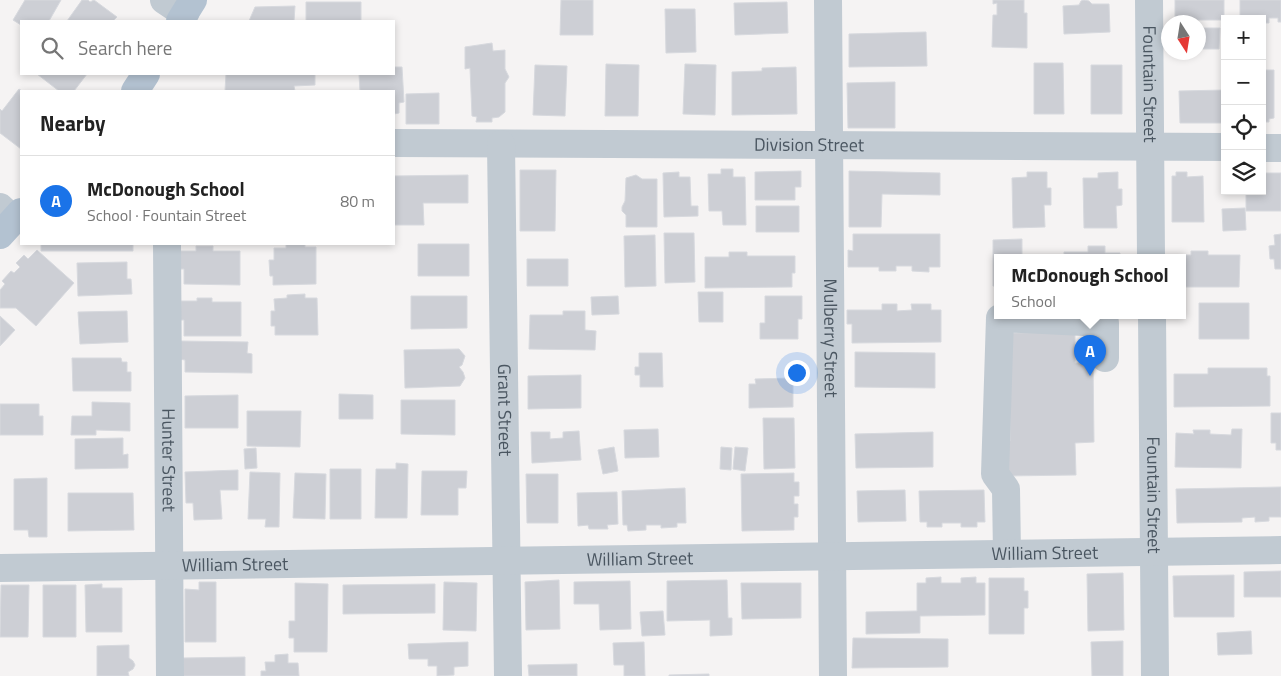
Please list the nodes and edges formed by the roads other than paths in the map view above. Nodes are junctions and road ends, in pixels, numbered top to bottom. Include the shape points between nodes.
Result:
1 (828, 0) edge
2 (1149, 0) edge
3 (145, 75) edge
4 (136, 90) edge
5 (395, 142) edge
6 (501, 144) junction
7 (829, 145) junction
8 (1150, 146) junction
9 (1221, 147) edge
10 (1266, 148) edge
11 (1281, 148) edge
12 (167, 245) edge
13 (1151, 254) edge
14 (1000, 319) edge
15 (1021, 319) edge
16 (1152, 319) edge
17 (1104, 358) dead end
18 (1281, 550) edge
19 (1154, 551) junction
20 (1007, 554) junction
21 (832, 556) junction
22 (507, 561) junction
23 (169, 566) junction
24 (0, 568) edge
25 (170, 676) edge
26 (508, 676) edge
27 (833, 676) edge
28 (1154, 676) edge

1 - 7 street, Mulberry Street
2 - 8 street, Fountain Street
3 - 4 main road
5 - 6 street, Division Street
6 - 7 street, Division Street
6 - 22 street, Grant Street
7 - 8 street, Division Street
7 - 21 street, Mulberry Street
8 - 9 street, Division Street
8 - 13 street, Fountain Street
10 - 11 street
12 - 23 street, Hunter Street
14 - 20 street via 995,474 1006,489
15 - 17 street via 1104,323
16 - 19 street, Fountain Street
18 - 19 street, William Street
19 - 20 street, William Street
19 - 28 street, Fountain Street
20 - 21 street, William Street
21 - 22 street, William Street
21 - 27 street, Mulberry Street
22 - 23 street, William Street
22 - 26 street, Grant Street
23 - 24 street, William Street
23 - 25 street, Hunter Street

